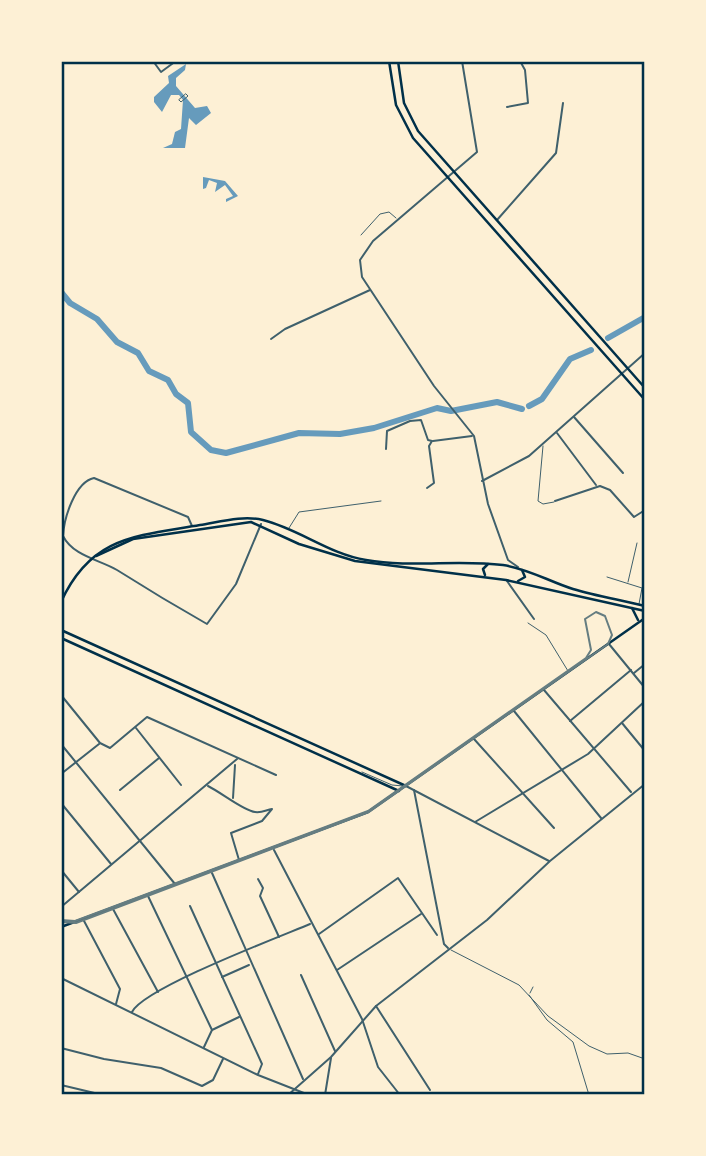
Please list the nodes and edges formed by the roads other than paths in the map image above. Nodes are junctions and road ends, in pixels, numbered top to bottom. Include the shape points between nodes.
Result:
1 (153, 61) edge
2 (176, 61) edge
3 (389, 61) edge
4 (398, 61) edge
5 (405, 61) edge
6 (419, 61) edge
7 (462, 61) edge
8 (520, 61) edge
9 (564, 103) dead end
10 (508, 107) dead end
11 (453, 170) junction
12 (446, 176) junction
13 (398, 220) junction
14 (496, 220) junction
15 (361, 235) dead end
16 (370, 290) junction
17 (271, 339) dead end
18 (645, 353) edge
19 (628, 369) junction
20 (622, 374) junction
21 (645, 388) edge
22 (645, 400) edge
23 (574, 417) junction
24 (557, 432) junction
25 (474, 436) junction
26 (432, 442) junction
27 (543, 444) junction
28 (386, 449) dead end
29 (623, 473) dead end
30 (482, 481) junction
31 (597, 486) junction
32 (427, 488) dead end
33 (381, 500) dead end
34 (555, 502) joint
35 (645, 510) edge
36 (261, 524) junction
37 (276, 524) junction
38 (192, 527) junction
39 (288, 530) junction
40 (272, 531) junction
41 (293, 532) junction
42 (290, 540) junction
43 (637, 543) dead end
44 (507, 556) junction
45 (92, 558) junction
46 (488, 564) junction
47 (500, 565) junction
48 (519, 568) junction
49 (487, 577) junction
50 (607, 577) dead end
51 (506, 580) junction
52 (514, 581) junction
53 (628, 584) junction
54 (61, 602) edge
55 (639, 605) junction
56 (645, 606) edge
57 (632, 608) junction
58 (645, 611) edge
59 (645, 618) edge
60 (534, 619) dead end
61 (528, 623) dead end
62 (637, 623) junction
63 (61, 630) edge
64 (61, 638) edge
65 (608, 643) junction
66 (645, 664) edge
67 (568, 671) junction
68 (632, 672) junction
69 (645, 688) edge
70 (543, 689) junction
71 (61, 695) edge
72 (645, 701) edge
73 (513, 710) junction
74 (570, 721) junction
75 (621, 723) junction
76 (135, 727) junction
77 (281, 729) junction
78 (277, 736) junction
79 (474, 738) junction
80 (100, 743) junction
81 (61, 744) edge
82 (594, 748) junction
83 (645, 751) edge
84 (159, 757) junction
85 (237, 758) junction
86 (76, 762) junction
87 (235, 762) junction
88 (562, 769) junction
89 (356, 771) junction
90 (61, 774) edge
91 (276, 775) dead end
92 (645, 784) edge
93 (181, 785) dead end
94 (206, 786) junction
95 (407, 786) junction
96 (120, 790) dead end
97 (414, 790) junction
98 (400, 791) junction
99 (521, 792) junction
100 (633, 793) junction
101 (233, 799) junction
102 (61, 803) edge
103 (602, 819) junction
104 (475, 822) junction
105 (554, 828) dead end
106 (140, 840) junction
107 (274, 849) junction
108 (239, 861) junction
109 (550, 861) junction
110 (112, 865) junction
111 (61, 870) edge
112 (211, 872) junction
113 (258, 878) dead end
114 (176, 885) junction
115 (79, 892) junction
116 (147, 895) junction
117 (61, 906) edge
118 (190, 906) dead end
119 (112, 908) junction
120 (422, 913) junction
121 (83, 919) junction
122 (61, 921) edge
123 (74, 922) junction
124 (312, 923) junction
125 (61, 927) edge
126 (318, 935) junction
127 (437, 935) dead end
128 (279, 937) junction
129 (448, 948) junction
130 (245, 951) junction
131 (215, 964) junction
132 (251, 964) junction
133 (337, 970) junction
134 (301, 975) dead end
135 (221, 977) junction
136 (61, 978) edge
137 (188, 978) junction
138 (533, 987) dead end
139 (158, 992) junction
140 (529, 995) junction
141 (116, 1005) junction
142 (376, 1006) junction
143 (132, 1013) junction
144 (239, 1017) junction
145 (362, 1019) junction
146 (212, 1030) junction
147 (61, 1048) edge
148 (203, 1048) junction
149 (335, 1051) junction
150 (331, 1057) junction
151 (224, 1058) junction
152 (645, 1059) edge
153 (258, 1074) junction
154 (304, 1080) junction
155 (61, 1086) edge
156 (292, 1090) junction
157 (430, 1090) dead end
158 (83, 1094) edge
159 (103, 1095) edge
160 (288, 1095) edge
161 (309, 1095) edge
162 (325, 1095) edge
163 (400, 1095) edge
164 (589, 1095) edge

1 - 2 street via 161,72
3 - 12 main road via 395,101 405,125
4 - 11 main road via 411,120
5 - 6 street
7 - 11 street via 478,149
8 - 10 street via 528,104
9 - 14 street via 556,153
11 - 12 street
11 - 14 main road
12 - 13 street
12 - 20 main road
13 - 15 street via 384,212
13 - 16 street via 361,255 361,273
14 - 19 main road
16 - 17 street
16 - 25 street
18 - 19 street
19 - 20 street
19 - 21 main road
20 - 22 main road
20 - 23 street
23 - 24 street
23 - 29 street
24 - 27 street
24 - 31 street
25 - 26 street
25 - 30 street
26 - 28 street via 418,418 387,431
26 - 32 street via 434,483
27 - 30 street via 517,464
27 - 34 street via 539,503
30 - 44 street
31 - 34 street
31 - 35 street via 610,490 634,517
33 - 39 street via 299,512
36 - 40 main road
36 - 45 main road via 247,522 133,539
36 - 45 street via 236,584 207,624
37 - 38 main road via 249,519
37 - 39 main road
37 - 40 main road
38 - 45 main road via 126,538
38 - 45 street via 188,517 98,479 86,480 78,489 62,536
39 - 41 main road
40 - 42 main road
41 - 42 main road via 295,537
41 - 46 main road via 362,559 411,566
42 - 49 main road via 367,564
43 - 53 street
44 - 47 street
44 - 48 street
45 - 54 main road
46 - 47 main road
46 - 49 main road via 482,569
47 - 48 main road
48 - 52 main road via 526,575
48 - 55 main road via 573,589
49 - 51 main road
50 - 53 street
51 - 52 main road
51 - 60 street
52 - 57 main road
53 - 55 street via 642,588
55 - 56 main road
57 - 58 main road
57 - 62 main road
59 - 62 main road
61 - 67 street via 546,635
62 - 65 main road
63 - 77 main road
64 - 78 main road
65 - 67 main road
65 - 68 street
66 - 68 street
67 - 70 main road
68 - 69 street
68 - 74 street
70 - 73 main road
70 - 74 street
71 - 80 street
72 - 75 street
73 - 79 main road
73 - 88 street
74 - 82 street
75 - 82 street
75 - 83 street
76 - 80 street via 110,748
76 - 84 street
76 - 85 street via 147,717
77 - 78 main road
77 - 95 main road
78 - 89 main road
79 - 95 main road
79 - 99 street
80 - 86 street
81 - 86 street
82 - 88 street
82 - 100 street
84 - 93 street
84 - 96 street
85 - 87 street
85 - 91 street
86 - 90 street
86 - 106 street
87 - 94 street
87 - 101 street
88 - 99 street
88 - 103 street
89 - 95 street
89 - 98 main road
92 - 100 street
94 - 101 street
94 - 106 street
95 - 97 street
95 - 98 main road
97 - 104 street
97 - 129 street
98 - 107 main road via 359,817
99 - 104 street
99 - 105 street
100 - 103 street
101 - 108 street via 244,810 272,811 262,821 231,833
102 - 110 street
103 - 109 street
104 - 109 street
106 - 110 street
106 - 114 street
107 - 108 main road
107 - 124 street
108 - 112 main road
109 - 129 street
110 - 115 street
111 - 115 street
112 - 114 main road
112 - 130 street
113 - 128 street via 263,888 260,896
114 - 116 main road
115 - 117 street
116 - 119 main road
116 - 137 street
118 - 131 street
119 - 121 main road
119 - 139 street
120 - 126 street via 398,878
120 - 127 street
120 - 133 street
121 - 123 main road
121 - 141 street via 120,989
122 - 123 street
123 - 125 main road
124 - 126 street
124 - 128 street
126 - 133 street
128 - 130 street
129 - 140 street via 519,985
129 - 142 street
130 - 131 street
130 - 132 street
131 - 135 street
131 - 137 street
132 - 135 street
132 - 154 street
133 - 145 street
134 - 149 street
135 - 144 street
136 - 141 street
137 - 139 street
137 - 146 street
138 - 140 street
139 - 143 street via 141,1000
140 - 152 street via 548,1016 589,1046 607,1054 628,1053
140 - 164 street via 542,1015 574,1044
141 - 143 street
142 - 145 street
142 - 157 street
143 - 148 street
144 - 146 street
144 - 153 street via 262,1065
145 - 149 street
145 - 163 street via 376,1061
146 - 148 street
147 - 151 street via 161,1068 202,1086 213,1080
148 - 151 street
149 - 150 street
150 - 154 street
150 - 162 street
151 - 153 street
153 - 156 street
154 - 156 street
155 - 158 street
156 - 160 street
156 - 161 street
158 - 159 street

